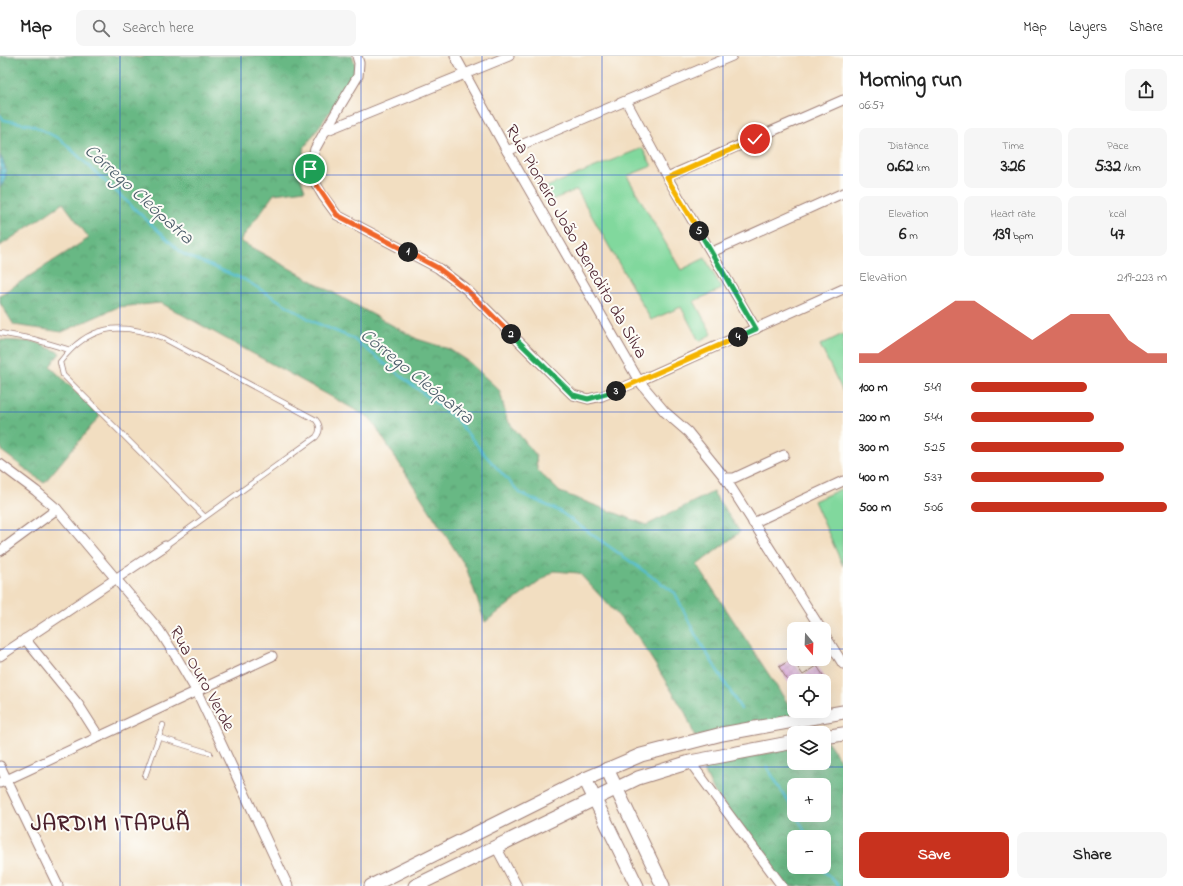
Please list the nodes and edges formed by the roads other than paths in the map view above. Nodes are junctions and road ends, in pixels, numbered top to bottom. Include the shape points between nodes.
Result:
1 (357, 56) edge
2 (455, 56) edge
3 (508, 56) edge
4 (732, 56) edge
5 (465, 75) junction
6 (843, 100) edge
7 (626, 101) junction
8 (325, 131) junction
9 (506, 151) junction
10 (667, 178) junction
11 (843, 193) edge
12 (712, 252) junction
13 (843, 289) edge
14 (756, 329) junction
15 (0, 333) edge
16 (70, 350) junction
17 (639, 381) junction
18 (784, 455) dead end
19 (0, 464) edge
20 (725, 478) junction
21 (843, 481) edge
22 (58, 509) junction
23 (205, 517) junction
24 (753, 523) junction
25 (165, 546) joint
26 (0, 551) edge
27 (116, 578) junction
28 (817, 622) edge
29 (25, 638) junction
30 (831, 645) edge
31 (0, 656) edge
32 (272, 656) dead end
33 (843, 664) edge
34 (197, 692) junction
35 (843, 712) edge
36 (162, 725) dead end
37 (843, 734) edge
38 (831, 736) edge
39 (99, 737) junction
40 (158, 737) junction
41 (787, 743) edge
42 (210, 753) dead end
43 (690, 762) junction
44 (0, 766) edge
45 (606, 769) junction
46 (145, 776) dead end
47 (585, 779) junction
48 (4, 782) edge
49 (617, 788) junction
50 (596, 799) junction
51 (496, 847) junction
52 (58, 886) edge
53 (288, 886) edge
54 (371, 886) edge
55 (415, 886) edge
56 (517, 886) edge
57 (637, 886) edge
58 (663, 886) edge
59 (782, 886) edge

1 - 8 street via 358,76
2 - 5 street, Rua Pioneiro João Benedito da Silva
3 - 5 street
4 - 7 street
5 - 8 street
5 - 9 street, Rua Pioneiro João Benedito da Silva
6 - 10 street
7 - 9 street
7 - 10 street
8 - 17 street via 315,149 310,169 316,184 337,215 438,268 466,289 573,395 588,399
9 - 17 street, Rua Pioneiro João Benedito da Silva
10 - 12 street
11 - 12 street
12 - 14 street
13 - 14 street
14 - 17 street
15 - 16 lane
16 - 23 lane via 60,362 63,375
16 - 23 lane via 86,336 98,331 112,329 147,332 318,423 319,433 316,437
17 - 20 street, Rua Pioneiro João Benedito da Silva via 665,412 688,432
18 - 20 street via 734,478
19 - 22 street, Rua Ouro Verde
20 - 24 street, Rua Pioneiro João Benedito da Silva
21 - 24 street
22 - 26 street
22 - 27 street, Rua Ouro Verde
23 - 25 lane
24 - 28 street, Rua Pioneiro João Benedito da Silva
25 - 27 street
27 - 29 street
27 - 34 street, Rua Ouro Verde via 159,630
29 - 31 street
29 - 39 street via 59,680
30 - 33 street
32 - 34 street
34 - 39 street
34 - 53 street, Rua Ouro Verde
35 - 45 main road via 749,728 678,744
36 - 40 lane
37 - 38 main road
39 - 48 street
40 - 42 lane
40 - 46 lane
41 - 43 main road
43 - 49 main road via 638,778
43 - 59 street
44 - 48 street
45 - 47 main road
45 - 49 main road
47 - 50 main road
47 - 54 main road
48 - 52 street
49 - 50 main road
49 - 58 main road
50 - 51 main road
50 - 57 main road
51 - 55 main road
51 - 56 street

